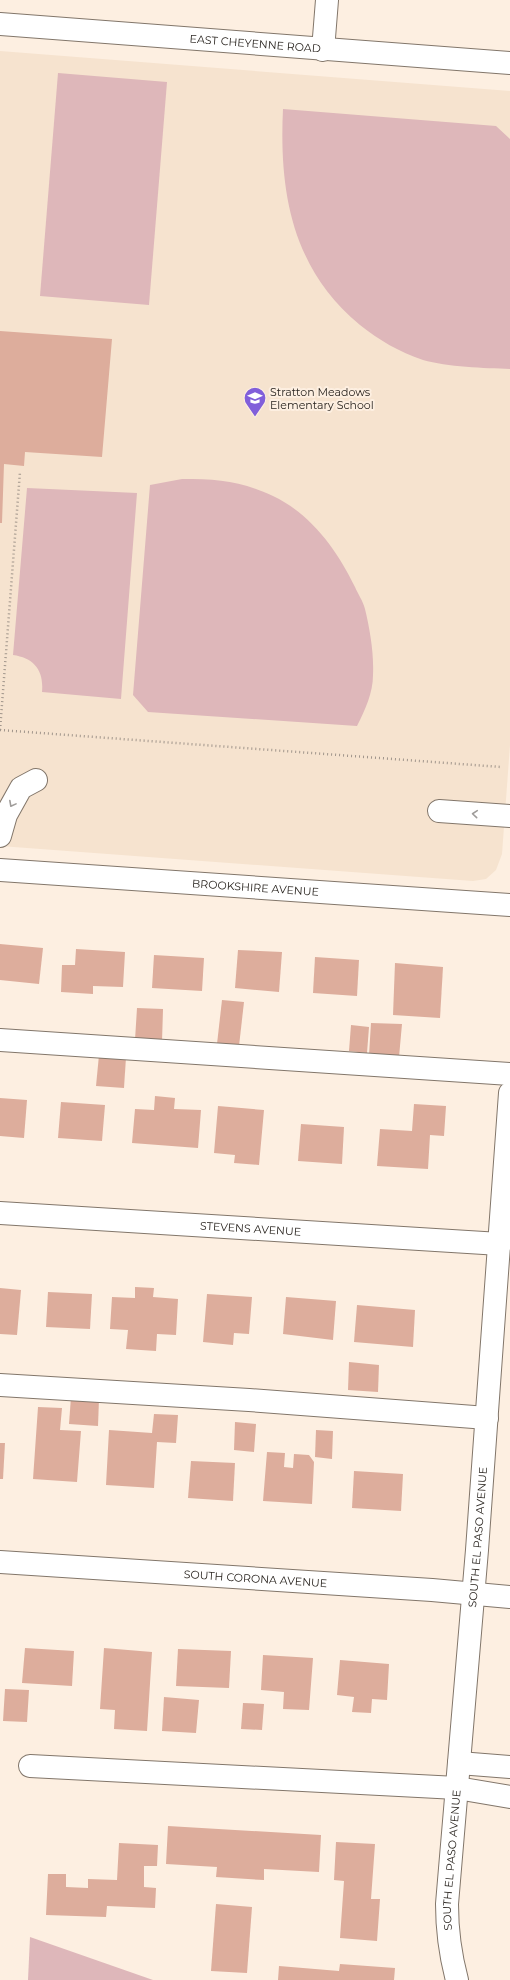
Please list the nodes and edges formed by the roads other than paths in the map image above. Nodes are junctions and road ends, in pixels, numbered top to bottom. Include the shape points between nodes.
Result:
1 (327, 0) edge
2 (0, 24) edge
3 (323, 50) junction
4 (510, 63) edge
5 (36, 780) dead end
6 (439, 811) dead end
7 (510, 816) edge
8 (0, 836) edge
9 (0, 870) edge
10 (510, 905) edge
11 (0, 1040) edge
12 (510, 1074) edge
13 (510, 1093) edge
14 (0, 1213) edge
15 (500, 1244) junction
16 (0, 1385) edge
17 (487, 1418) junction
18 (0, 1562) edge
19 (473, 1593) junction
20 (510, 1597) edge
21 (459, 1763) junction
22 (30, 1766) dead end
23 (510, 1767) edge
24 (457, 1788) junction
25 (510, 1797) edge
26 (457, 1980) edge

1 - 3 street
2 - 3 street, EAST CHEYENNE ROAD
3 - 4 street, EAST CHEYENNE ROAD
5 -> 8 street via 21,788 6,816
7 -> 6 street
9 - 10 street, BROOKSHIRE AVENUE
11 - 12 street
13 - 15 street, SOUTH EL PASO AVENUE
14 - 15 street, STEVENS AVENUE
15 - 17 street, SOUTH EL PASO AVENUE
16 - 17 street
17 - 19 street, SOUTH EL PASO AVENUE
18 - 19 street, SOUTH CORONA AVENUE
19 - 20 street, SOUTH CORONA AVENUE
19 - 21 street, SOUTH EL PASO AVENUE
21 - 23 street
21 - 24 street, SOUTH EL PASO AVENUE
22 - 24 street
24 - 25 street
24 - 26 street, SOUTH EL PASO AVENUE via 447,1904 450,1956

